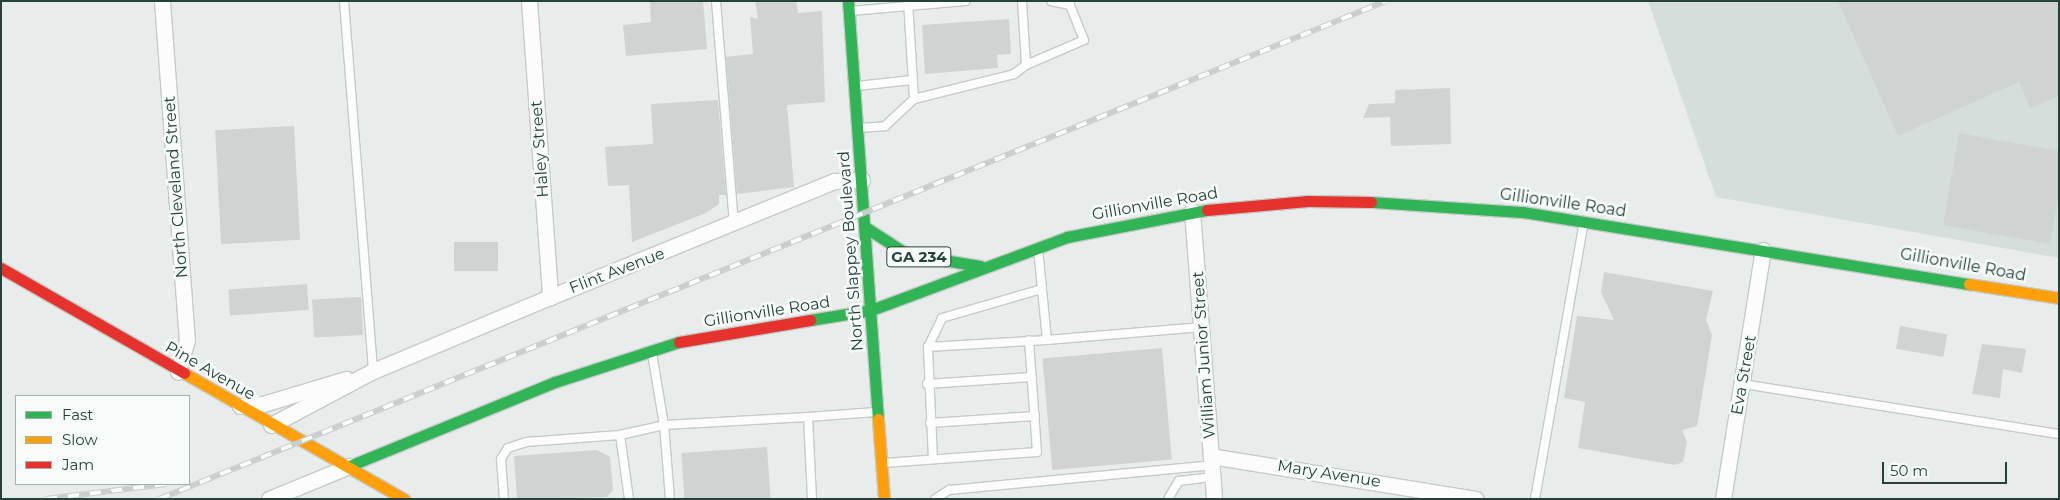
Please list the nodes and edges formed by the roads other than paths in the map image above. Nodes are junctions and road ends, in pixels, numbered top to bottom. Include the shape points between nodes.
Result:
1 (162, 1) edge
2 (344, 1) edge
3 (529, 1) edge
4 (716, 1) edge
5 (966, 1) edge
6 (1022, 1) edge
7 (1051, 1) edge
8 (908, 4) edge
9 (849, 6) edge
10 (1026, 65) junction
11 (912, 80) junction
12 (856, 86) junction
13 (914, 99) junction
14 (858, 128) junction
15 (862, 180) junction
16 (1192, 211) junction
17 (1584, 222) junction
18 (734, 225) junction
19 (865, 226) junction
20 (1038, 246) junction
21 (1763, 250) junction
22 (980, 266) junction
23 (1, 268) edge
24 (1042, 289) junction
25 (550, 297) junction
26 (2059, 298) edge
27 (871, 310) junction
28 (1203, 327) junction
29 (1029, 340) junction
30 (1047, 340) junction
31 (928, 347) junction
32 (652, 351) junction
33 (373, 371) junction
34 (178, 372) junction
35 (1032, 377) junction
36 (927, 384) junction
37 (1743, 384) junction
38 (239, 407) junction
39 (878, 412) junction
40 (1035, 416) junction
41 (808, 417) junction
42 (930, 423) junction
43 (271, 425) junction
44 (664, 425) junction
45 (2059, 434) edge
46 (620, 435) junction
47 (933, 459) junction
48 (881, 463) junction
49 (349, 466) junction
50 (1212, 466) junction
51 (398, 497) edge
52 (1216, 498) edge
53 (269, 499) edge
54 (504, 499) edge
55 (628, 499) edge
56 (670, 499) edge
57 (812, 499) edge
58 (884, 499) edge
59 (936, 499) edge
60 (1168, 499) edge
61 (1476, 499) edge
62 (1536, 499) edge
63 (1723, 499) edge

1 - 34 street, North Cleveland Street via 187,340
2 - 33 lane
3 - 25 street, Haley Street
4 - 18 lane
5 - 8 lane
6 - 10 lane
7 - 10 lane via 1070,4 1084,40
8 - 9 lane
8 - 11 lane
9 - 12 main road, North Slappey Boulevard
10 - 13 lane via 1014,74
11 - 12 lane
11 - 13 lane
12 - 14 main road, North Slappey Boulevard
13 - 14 lane via 885,126
14 - 15 main road, North Slappey Boulevard
15 - 18 street, Flint Avenue via 834,181
15 - 19 main road, North Slappey Boulevard
16 - 17 main road, Gillionville Road / GA 234 via 1308,201 1402,202
16 - 20 main road, Gillionville Road / GA 234
16 - 28 street, William Junior Street
17 - 21 main road, Gillionville Road / GA 234
17 - 62 lane
18 - 25 street, Flint Avenue
19 - 22 main road, GA 234 via 907,254
19 - 27 main road, North Slappey Boulevard
20 - 22 main road, Gillionville Road / GA 234
20 - 24 lane
21 - 26 main road, Gillionville Road / GA 234
21 - 37 street, Eva Street
22 - 27 main road, Gillionville Road / GA 234
23 - 34 main road, Pine Avenue
24 - 30 lane
24 - 31 lane via 942,318
25 - 33 street, Flint Avenue
27 - 32 main road, Gillionville Road
27 - 39 main road, North Slappey Boulevard
28 - 30 lane
28 - 50 street, William Junior Street
29 - 30 lane
29 - 31 lane
29 - 35 lane
31 - 36 lane
32 - 44 lane
32 - 49 main road, Gillionville Road via 555,382
33 - 38 street, Flint Avenue via 263,404
33 - 43 street, Flint Avenue
34 - 38 main road, Pine Avenue
35 - 36 lane
35 - 40 lane
36 - 42 lane
37 - 45 lane
37 - 63 street, Eva Street
38 - 43 main road, Pine Avenue
39 - 41 lane
39 - 48 main road, North Slappey Boulevard
40 - 42 lane
40 - 47 lane via 1037,452
41 - 44 lane
41 - 57 lane
42 - 47 lane
43 - 49 main road, Pine Avenue
44 - 46 lane
44 - 56 lane
46 - 54 lane via 526,442 508,448 501,459
46 - 55 lane
47 - 48 lane
48 - 58 main road, North Slappey Boulevard
49 - 51 main road, Pine Avenue
49 - 53 street
50 - 52 street, William Junior Street
50 - 59 lane via 949,490
50 - 60 lane via 1179,481
50 - 61 street, Mary Avenue

